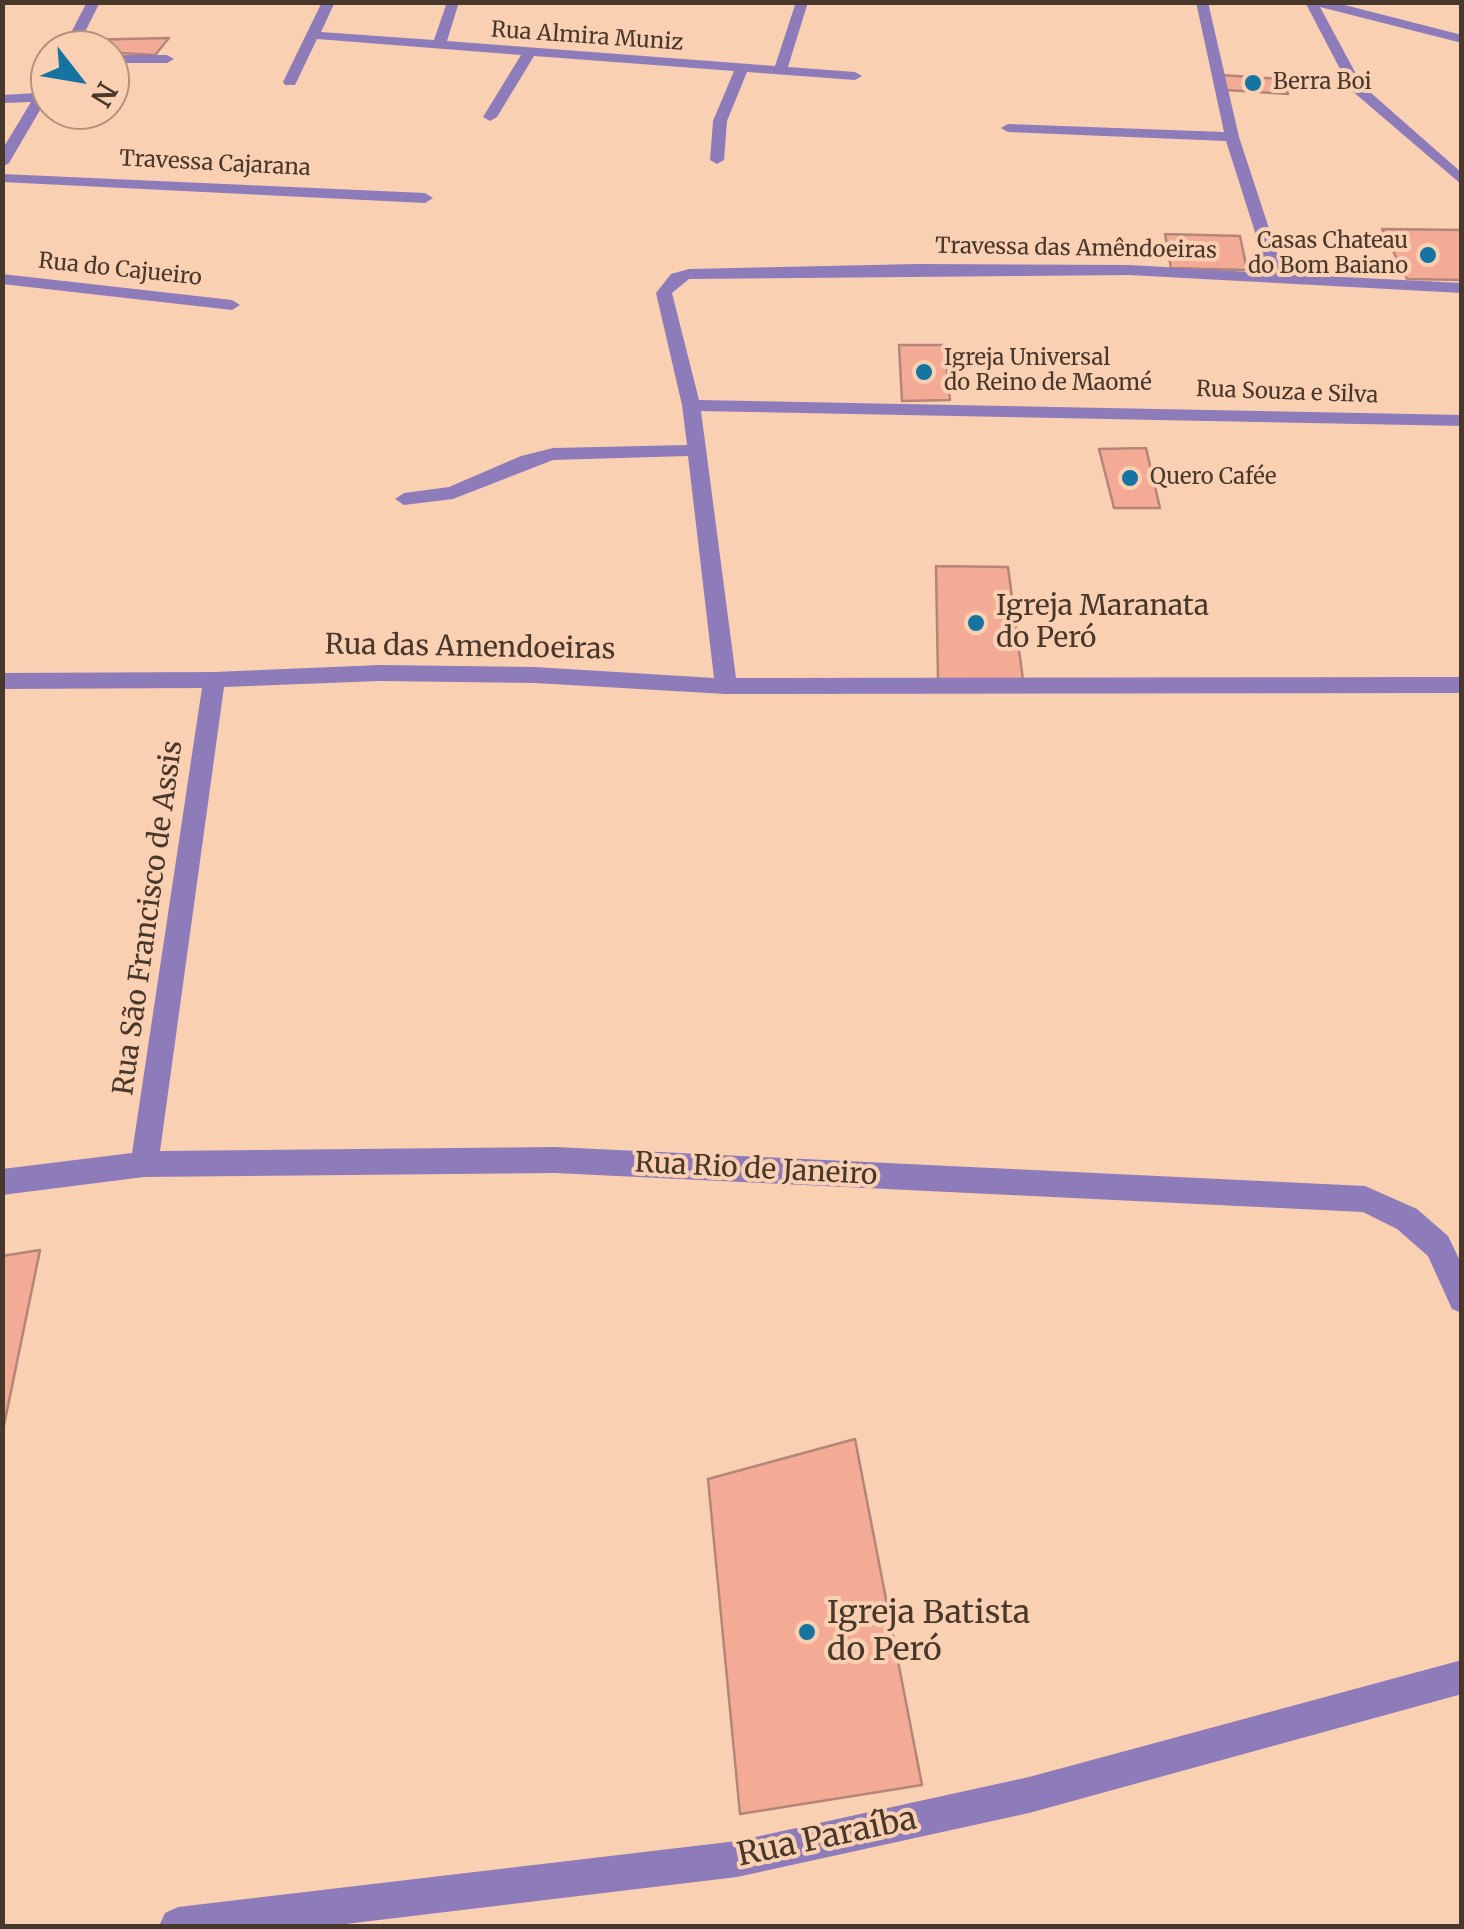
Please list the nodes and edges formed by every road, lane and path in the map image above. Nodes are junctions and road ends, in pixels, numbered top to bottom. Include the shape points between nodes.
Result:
1 (94, 2) edge
2 (329, 2) edge
3 (454, 2) edge
4 (802, 2) edge
5 (1202, 2) edge
6 (1313, 2) edge
7 (79, 30) edge
8 (315, 34) junction
9 (1462, 39) edge
10 (440, 46) junction
11 (529, 52) junction
12 (130, 59) edge
13 (168, 59) dead end
14 (742, 68) junction
15 (780, 70) junction
16 (856, 76) dead end
17 (290, 82) dead end
18 (2, 98) edge
19 (30, 98) edge
20 (30, 115) edge
21 (490, 117) dead end
22 (1008, 128) dead end
23 (1232, 137) junction
24 (717, 160) dead end
25 (2, 163) edge
26 (2, 178) edge
27 (1462, 181) edge
28 (425, 198) dead end
29 (1276, 277) junction
30 (2, 279) edge
31 (1462, 288) edge
32 (232, 304) dead end
33 (692, 405) junction
34 (1462, 421) edge
35 (695, 450) junction
36 (404, 499) dead end
37 (214, 680) junction
38 (2, 681) edge
39 (1462, 685) edge
40 (726, 686) junction
41 (144, 1164) junction
42 (2, 1182) edge
43 (1462, 1299) edge
44 (1462, 1677) edge
45 (178, 1926) edge

1 - 7 street
2 - 8 street
3 - 10 street
4 - 15 street
5 - 23 street
6 - 9 street
6 - 27 street via 1356,87
8 - 10 street, Rua Almira Muniz
8 - 17 street
10 - 11 street, Rua Almira Muniz
11 - 14 street, Rua Almira Muniz
11 - 21 street
12 - 13 street
14 - 15 street, Rua Almira Muniz
14 - 24 street via 720,121
15 - 16 street, Rua Almira Muniz
18 - 19 street
20 - 25 street
22 - 23 street
23 - 29 street
26 - 28 street, Travessa Cajarana
29 - 31 street, Travessa das Amêndoeiras
29 - 33 street, Travessa das Amêndoeiras via 936,269 690,274 664,293
30 - 32 street, Rua do Cajueiro
33 - 34 street, Rua Souza e Silva
33 - 35 street
35 - 36 street via 554,454 454,493
35 - 40 street
37 - 38 street, Rua das Amendoeiras
37 - 40 street, Rua das Amendoeiras via 380,673
37 - 41 street, Rua São Francisco de Assis
39 - 40 street, Rua das Amendoeiras
41 - 42 street, Rua Rio de Janeiro
41 - 43 street, Rua Rio de Janeiro via 555,1160 1365,1199 1407,1219 1438,1246
44 - 45 street, Rua Paraíba via 1029,1795 736,1859

